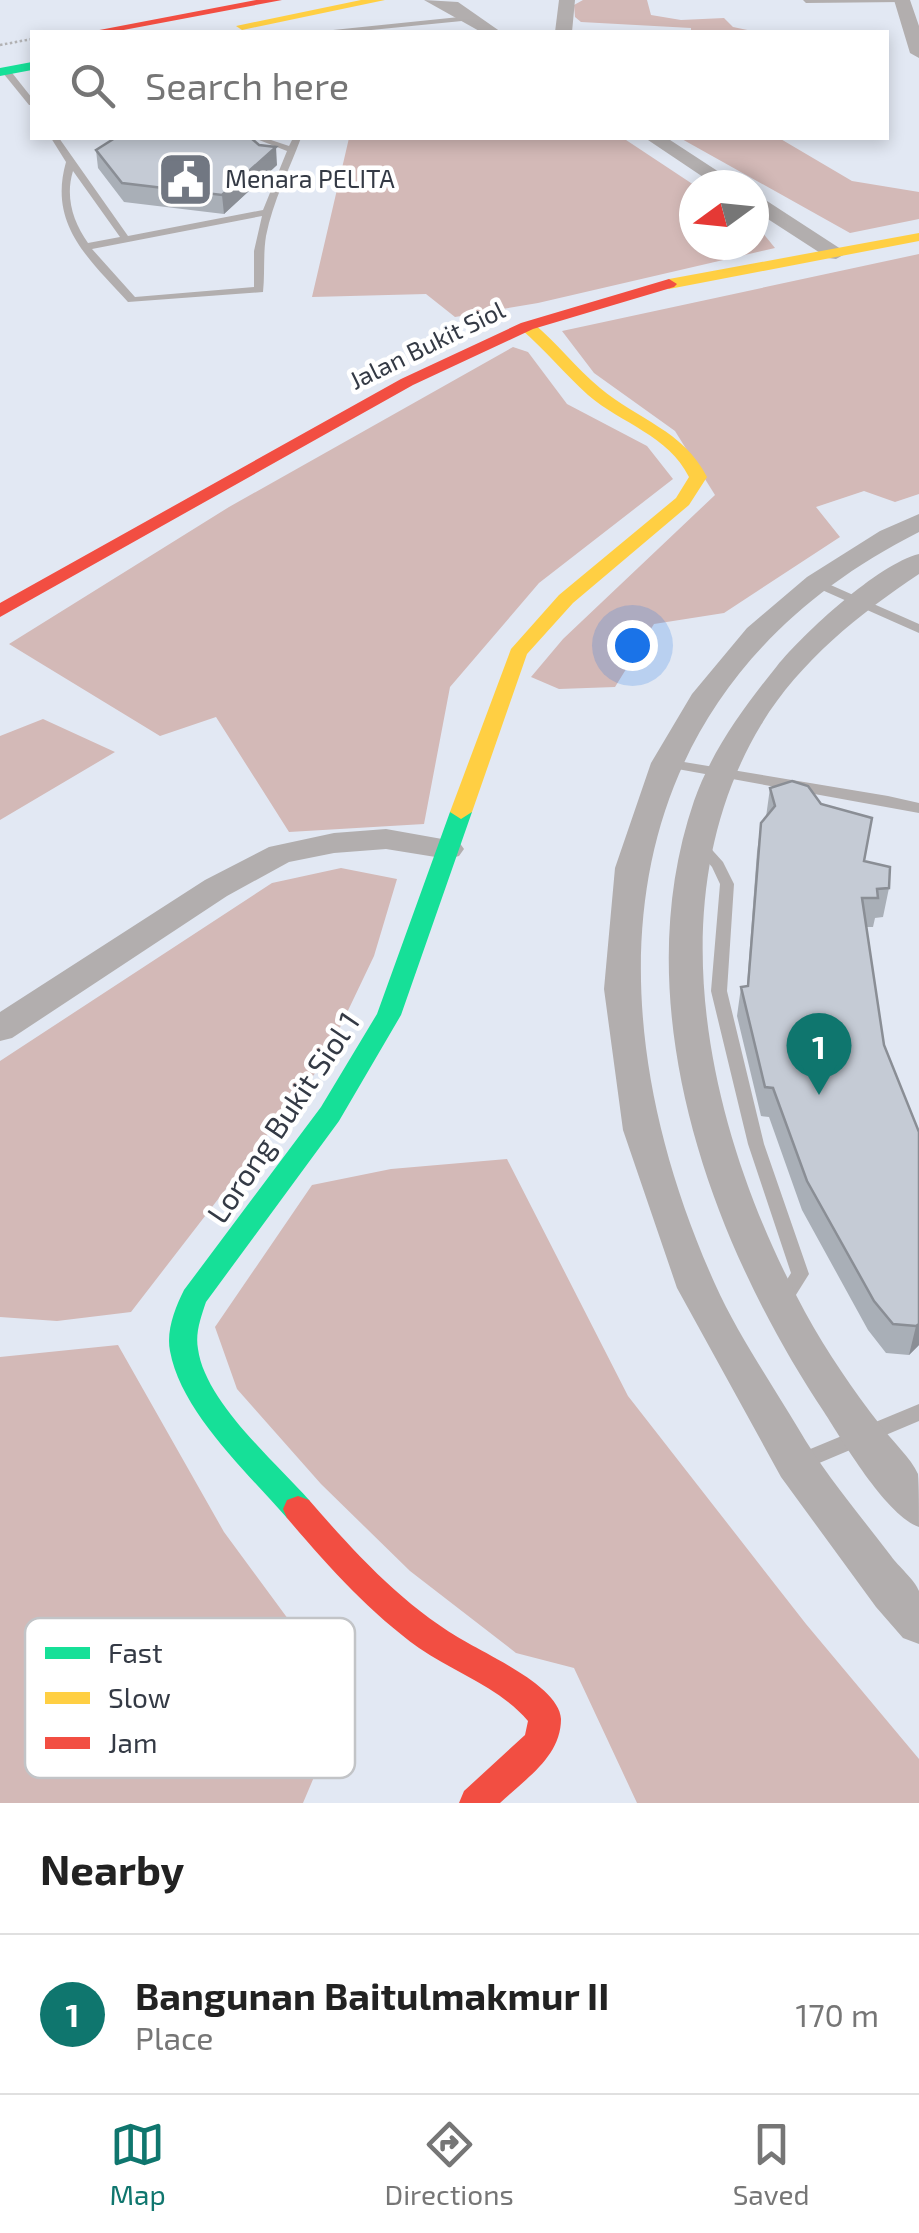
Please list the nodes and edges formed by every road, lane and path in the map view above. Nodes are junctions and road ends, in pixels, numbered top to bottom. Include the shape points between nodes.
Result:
1 (276, 0) edge
2 (379, 0) edge
3 (432, 0) edge
4 (568, 0) edge
5 (902, 0) edge
6 (806, 1) edge
7 (449, 3) edge
8 (469, 18) junction
9 (106, 30) edge
10 (221, 30) edge
11 (358, 30) edge
12 (489, 30) edge
13 (564, 30) edge
14 (30, 43) edge
15 (30, 43) edge
16 (919, 53) edge
17 (2, 59) edge
18 (30, 66) edge
19 (30, 99) edge
20 (56, 140) edge
21 (264, 140) edge
22 (296, 140) edge
23 (659, 140) edge
24 (292, 150) junction
25 (71, 162) junction
26 (706, 170) edge
27 (769, 211) edge
28 (267, 212) junction
29 (919, 237) edge
30 (125, 238) junction
31 (85, 247) junction
32 (836, 253) junction
33 (528, 326) junction
34 (919, 522) edge
35 (919, 562) edge
36 (816, 583) junction
37 (860, 602) junction
38 (0, 611) edge
39 (919, 628) edge
40 (666, 764) junction
41 (720, 776) junction
42 (919, 808) edge
43 (448, 849) junction
44 (0, 1029) edge
45 (919, 1412) edge
46 (862, 1435) junction
47 (796, 1464) junction
48 (919, 1508) edge
49 (919, 1623) edge
50 (476, 1803) edge

1 - 9 street
2 - 10 street
3 - 7 street
4 - 13 street
5 - 6 lane
5 - 16 street
7 - 8 street
8 - 11 lane
8 - 12 street
14 - 17 street
15 - 17 path
17 - 18 street
17 - 19 lane
20 - 25 lane
21 - 24 lane
22 - 24 lane
23 - 26 street
24 - 28 lane
25 - 30 lane
25 - 31 lane via 61,190 64,210
27 - 32 street
28 - 30 lane
28 - 31 lane via 259,290 132,300
29 - 32 street, Jalan Bukit Siol
30 - 31 lane
32 - 33 street, Jalan Bukit Siol via 660,286
33 - 38 street, Jalan Bukit Siol via 408,382
33 - 43 street, Lorong Bukit Siol 1 via 610,405 674,443 698,477 683,502 566,599 518,653
34 - 36 street
35 - 37 street
36 - 37 lane
36 - 40 street via 757,634 706,694
37 - 39 lane
37 - 41 street via 804,652 757,710
40 - 41 lane
40 - 47 street via 631,868 621,990 641,1130 697,1288
41 - 42 lane
41 - 46 street via 698,842 685,918 685,1003 700,1095 731,1196 781,1304
43 - 44 street via 386,839 280,854 216,888
43 - 50 street, Lorong Bukit Siol 1 via 389,1015 359,1070 194,1298 180,1333 197,1388 381,1598 435,1641 532,1695 544,1716 540,1743
45 - 46 lane
46 - 47 lane
46 - 48 street
47 - 49 street

